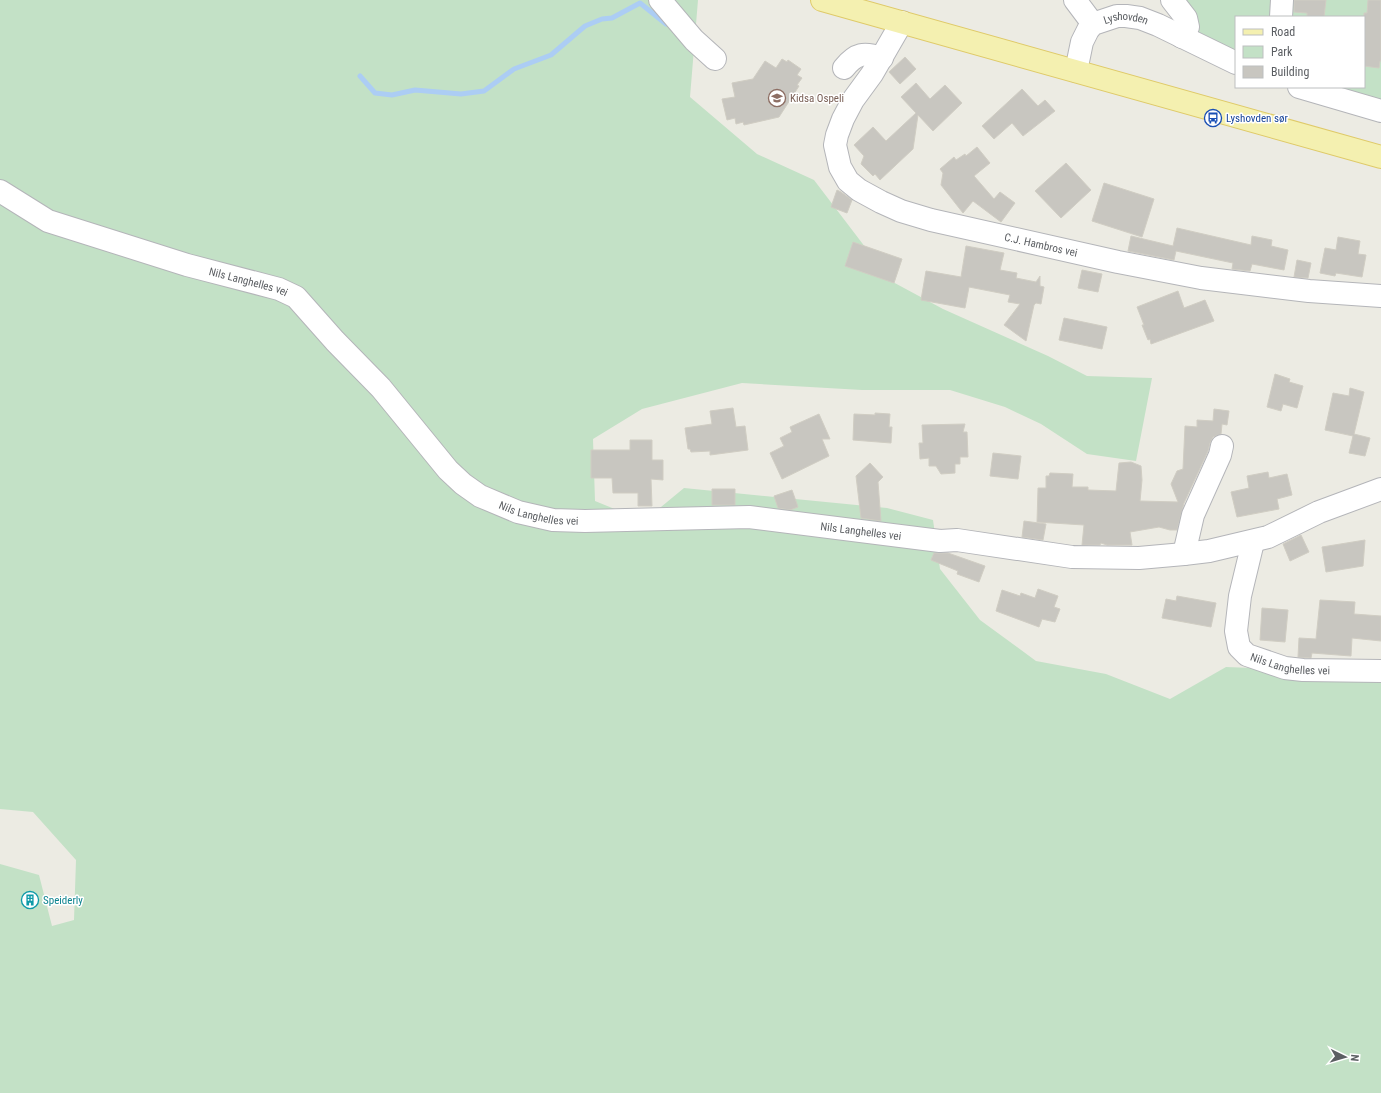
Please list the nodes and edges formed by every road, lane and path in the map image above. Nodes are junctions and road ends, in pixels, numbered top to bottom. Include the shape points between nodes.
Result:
1 (660, 0) edge
2 (822, 0) edge
3 (1075, 0) edge
4 (1172, 0) edge
5 (1282, 0) edge
6 (1281, 16) edge
7 (902, 22) junction
8 (1093, 24) junction
9 (1182, 37) junction
10 (882, 58) junction
11 (715, 59) dead end
12 (1235, 63) edge
13 (844, 68) dead end
14 (1076, 71) junction
15 (1304, 88) edge
16 (1381, 110) edge
17 (1381, 158) edge
18 (0, 191) edge
19 (1381, 296) edge
20 (1222, 446) dead end
21 (1381, 489) edge
22 (1253, 542) junction
23 (1184, 554) junction
24 (1381, 671) edge

1 - 11 street via 694,40
2 - 7 main road
3 - 8 street
4 - 9 street via 1186,18 1188,28
5 - 6 street
7 - 10 street, C.J. Hambros vei
7 - 14 main road
8 - 9 street, Lyshovden via 1117,16 1140,18
8 - 14 street, Lyshovden via 1082,42
9 - 12 street, Lyshovden
10 - 13 street via 863,54 850,61
10 - 19 street, C.J. Hambros vei via 853,100 843,119 835,145 840,167 848,181 881,202 930,220 1193,277 1309,291
14 - 17 main road
15 - 16 street
18 - 23 street, Nils Langhelles vei via 48,221 296,297 381,388 448,470 480,496 518,512 553,520 749,517 940,541 957,540 1072,557 1138,558
20 - 23 street via 1193,515
21 - 22 street, Nils Langhelles vei via 1319,512 1268,538
22 - 23 street, Nils Langhelles vei
22 - 24 street, Nils Langhelles vei via 1240,596 1236,632 1239,647 1247,655 1285,668

